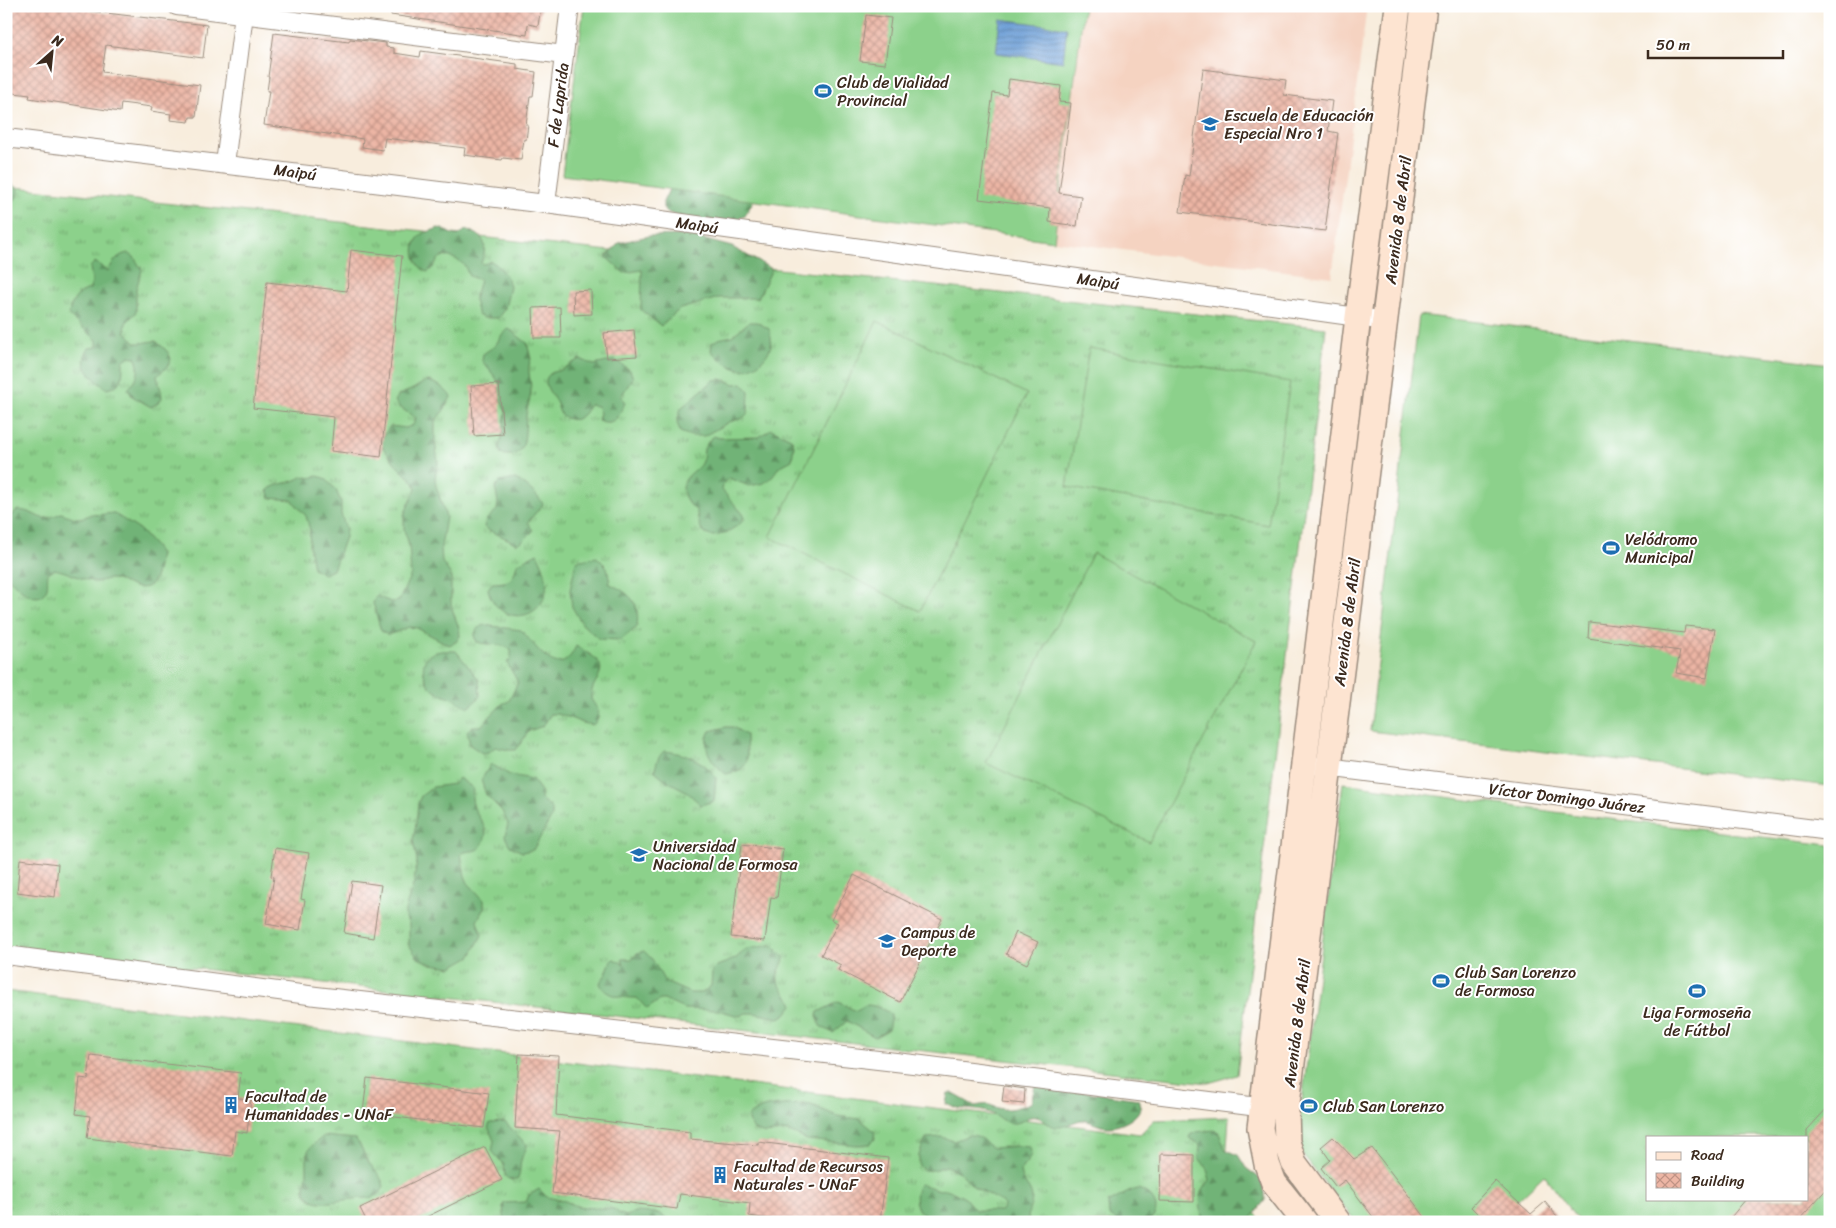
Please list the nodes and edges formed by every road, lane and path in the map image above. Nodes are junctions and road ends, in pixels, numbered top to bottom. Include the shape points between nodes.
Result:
1 (177, 6) edge
2 (570, 6) edge
3 (1398, 6) edge
4 (1424, 6) edge
5 (244, 10) edge
6 (564, 55) junction
7 (6, 138) edge
8 (225, 164) junction
9 (546, 204) junction
10 (1358, 317) junction
11 (1386, 321) junction
12 (1304, 764) junction
13 (1329, 768) junction
14 (1830, 831) edge
15 (6, 955) edge
16 (1274, 1109) junction
17 (1305, 1222) edge
18 (1338, 1222) edge

1 - 5 street
2 - 6 street, F de Laprida
3 - 10 main road, Avenida 8 de Abril
4 - 11 main road, Avenida 8 de Abril
5 - 6 street
5 - 8 street
6 - 9 street, F de Laprida
7 - 8 street, Maipú
8 - 9 street, Maipú
9 - 10 street, Maipú
10 - 11 street, Maipú
10 - 12 main road, Avenida 8 de Abril
11 - 13 main road, Avenida 8 de Abril
12 - 13 street, Víctor Domingo Juárez
12 - 16 main road, Avenida 8 de Abril
13 - 14 street, Víctor Domingo Juárez
13 - 16 main road, Avenida 8 de Abril
15 - 16 street via 316,996
16 - 17 main road, Avenida 8 de Abril via 1260,1128 1267,1164 1274,1183
16 - 18 main road, Avenida 8 de Abril via 1294,1163

